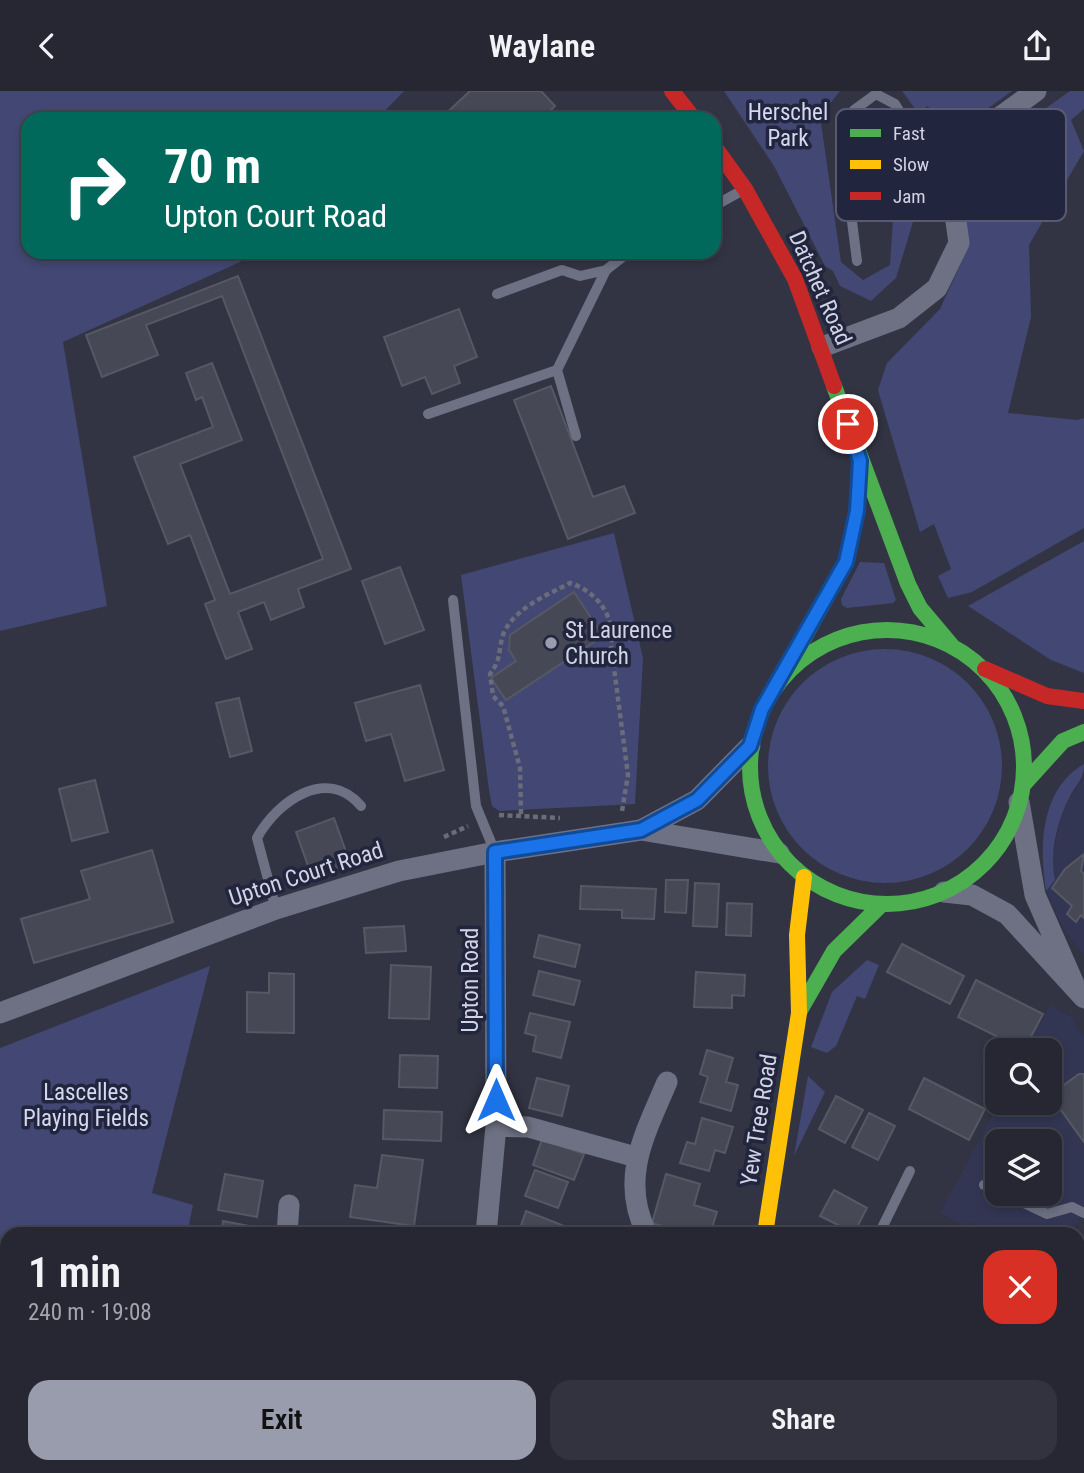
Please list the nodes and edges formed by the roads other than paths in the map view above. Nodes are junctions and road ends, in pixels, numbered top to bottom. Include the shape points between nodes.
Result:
1 (673, 91) edge
2 (1036, 91) edge
3 (855, 109) edge
4 (898, 109) edge
5 (1011, 109) edge
6 (689, 112) edge
7 (721, 156) edge
8 (745, 189) junction
9 (721, 202) edge
10 (852, 221) edge
11 (956, 221) edge
12 (619, 259) edge
13 (857, 261) dead end
14 (606, 270) junction
15 (497, 295) dead end
16 (822, 347) junction
17 (557, 370) junction
18 (428, 414) dead end
19 (576, 436) dead end
20 (860, 461) junction
21 (453, 600) dead end
22 (952, 646) junction
23 (982, 667) junction
24 (783, 676) junction
25 (1084, 701) edge
26 (1084, 732) edge
27 (750, 746) junction
28 (1021, 794) junction
29 (361, 806) dead end
30 (641, 830) junction
31 (495, 852) junction
32 (779, 853) junction
33 (804, 877) junction
34 (944, 891) junction
35 (882, 904) junction
36 (276, 909) junction
37 (1079, 991) edge
38 (0, 1013) edge
39 (799, 1013) junction
40 (667, 1082) dead end
41 (496, 1126) junction
42 (636, 1157) junction
43 (911, 1171) dead end
44 (289, 1205) dead end
45 (1030, 1206) edge
46 (1084, 1213) edge
47 (287, 1227) edge
48 (487, 1227) edge
49 (644, 1227) edge
50 (766, 1227) edge
51 (883, 1227) edge

1 - 6 main road
2 - 5 street
3 - 4 lane via 876,94
7 - 8 main road, Datchet Road
8 - 9 lane
8 - 16 main road, Datchet Road via 795,279
10 - 13 lane
11 - 16 street via 959,243 937,288 899,318
12 - 14 lane
14 - 15 lane via 580,276 562,270
14 - 17 lane
16 - 20 main road, Datchet Road
17 - 18 lane
17 - 19 lane
20 - 22 main road, Datchet Road via 908,584 920,608
20 - 24 main road, Datchet Road via 857,511 846,562
21 - 31 lane via 476,806
22 - 23 main road
22 - 24 main road via 918,633 882,629 846,635
23 - 25 main road via 1047,696
23 - 28 main road via 1002,692 1016,722 1023,753
24 - 27 main road, Datchet Road via 762,709
26 - 28 main road via 1063,741
27 - 30 street, Upton Court Road via 697,800
27 - 32 main road, Datchet Road via 750,785 761,823
28 - 34 main road, Datchet Road via 1003,839 977,870
28 - 37 street via 1035,895
29 - 36 lane via 331,786 308,792 274,813 257,838
30 - 31 street, Upton Court Road
30 - 32 street, Upton Court Road
31 - 36 street, Upton Court Road via 399,871
31 - 41 street, Upton Road
32 - 33 main road, Datchet Road
33 - 35 main road, Datchet Road via 841,897
33 - 39 main road, Yew Tree Road via 797,935
34 - 35 main road, Datchet Road
34 - 37 street via 972,895 1007,914
35 - 39 main road, Yew Tree Road via 834,951
36 - 38 street, Upton Court Road
39 - 50 main road, Yew Tree Road
40 - 42 street
41 - 42 street via 528,1127
41 - 48 street, Upton Road
42 - 49 street via 636,1211
43 - 51 lane
44 - 47 street
45 - 46 lane via 1047,1214 1072,1207

